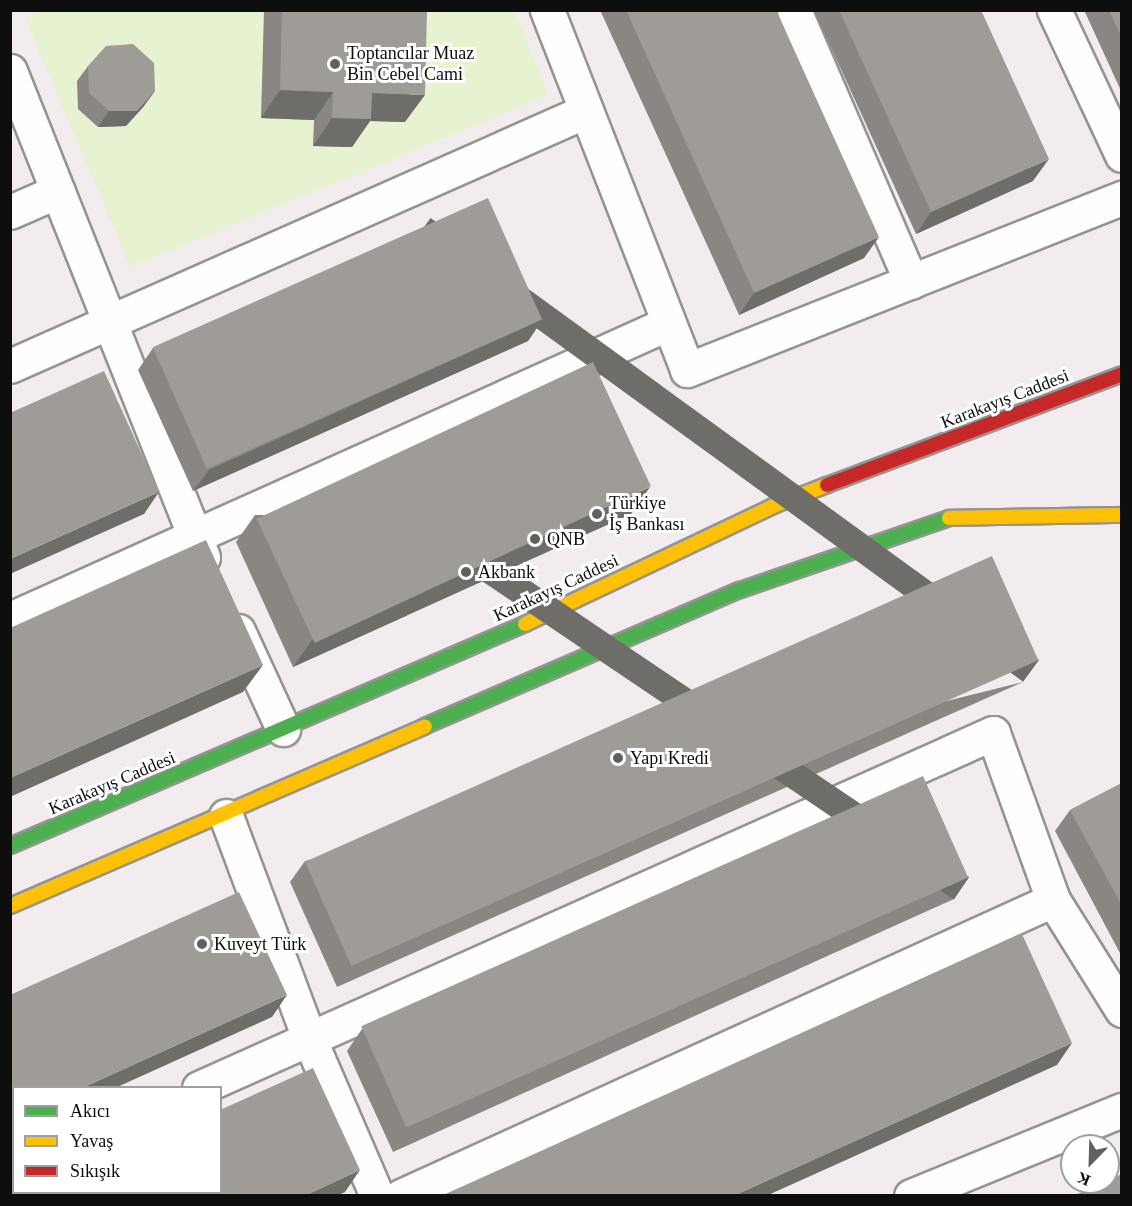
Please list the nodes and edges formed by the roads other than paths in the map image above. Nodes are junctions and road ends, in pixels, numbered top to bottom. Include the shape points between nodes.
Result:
1 (547, 10) edge
2 (794, 10) edge
3 (1054, 10) edge
4 (10, 71) edge
5 (586, 111) junction
6 (1122, 155) edge
7 (58, 191) junction
8 (1122, 198) edge
9 (10, 212) edge
10 (911, 282) junction
11 (109, 320) junction
12 (669, 323) junction
13 (10, 366) edge
14 (1122, 374) edge
15 (1122, 515) edge
16 (195, 538) junction
17 (10, 619) edge
18 (283, 729) junction
19 (226, 816) junction
20 (10, 846) edge
21 (1053, 900) junction
22 (10, 906) edge
23 (1122, 1010) edge
24 (309, 1038) junction
25 (203, 1086) edge
26 (1122, 1110) edge
27 (377, 1196) edge
28 (401, 1196) edge
29 (911, 1196) edge

1 - 5 street
2 - 10 street
3 - 6 street
4 - 7 street
5 - 11 street
5 - 12 street
7 - 9 street
7 - 11 street
8 - 10 street
10 - 12 street via 687,370
11 - 13 street
11 - 16 street
12 - 16 street
14 - 18 main road, Karakayış Caddesi via 773,506 492,639
15 - 19 main road via 949,518 740,590
16 - 17 street
16 - 18 street
18 - 20 main road, Karakayış Caddesi
19 - 22 main road
19 - 24 street
21 - 23 street
21 - 24 street via 993,733
21 - 28 street
24 - 25 street
24 - 27 street
26 - 29 street

